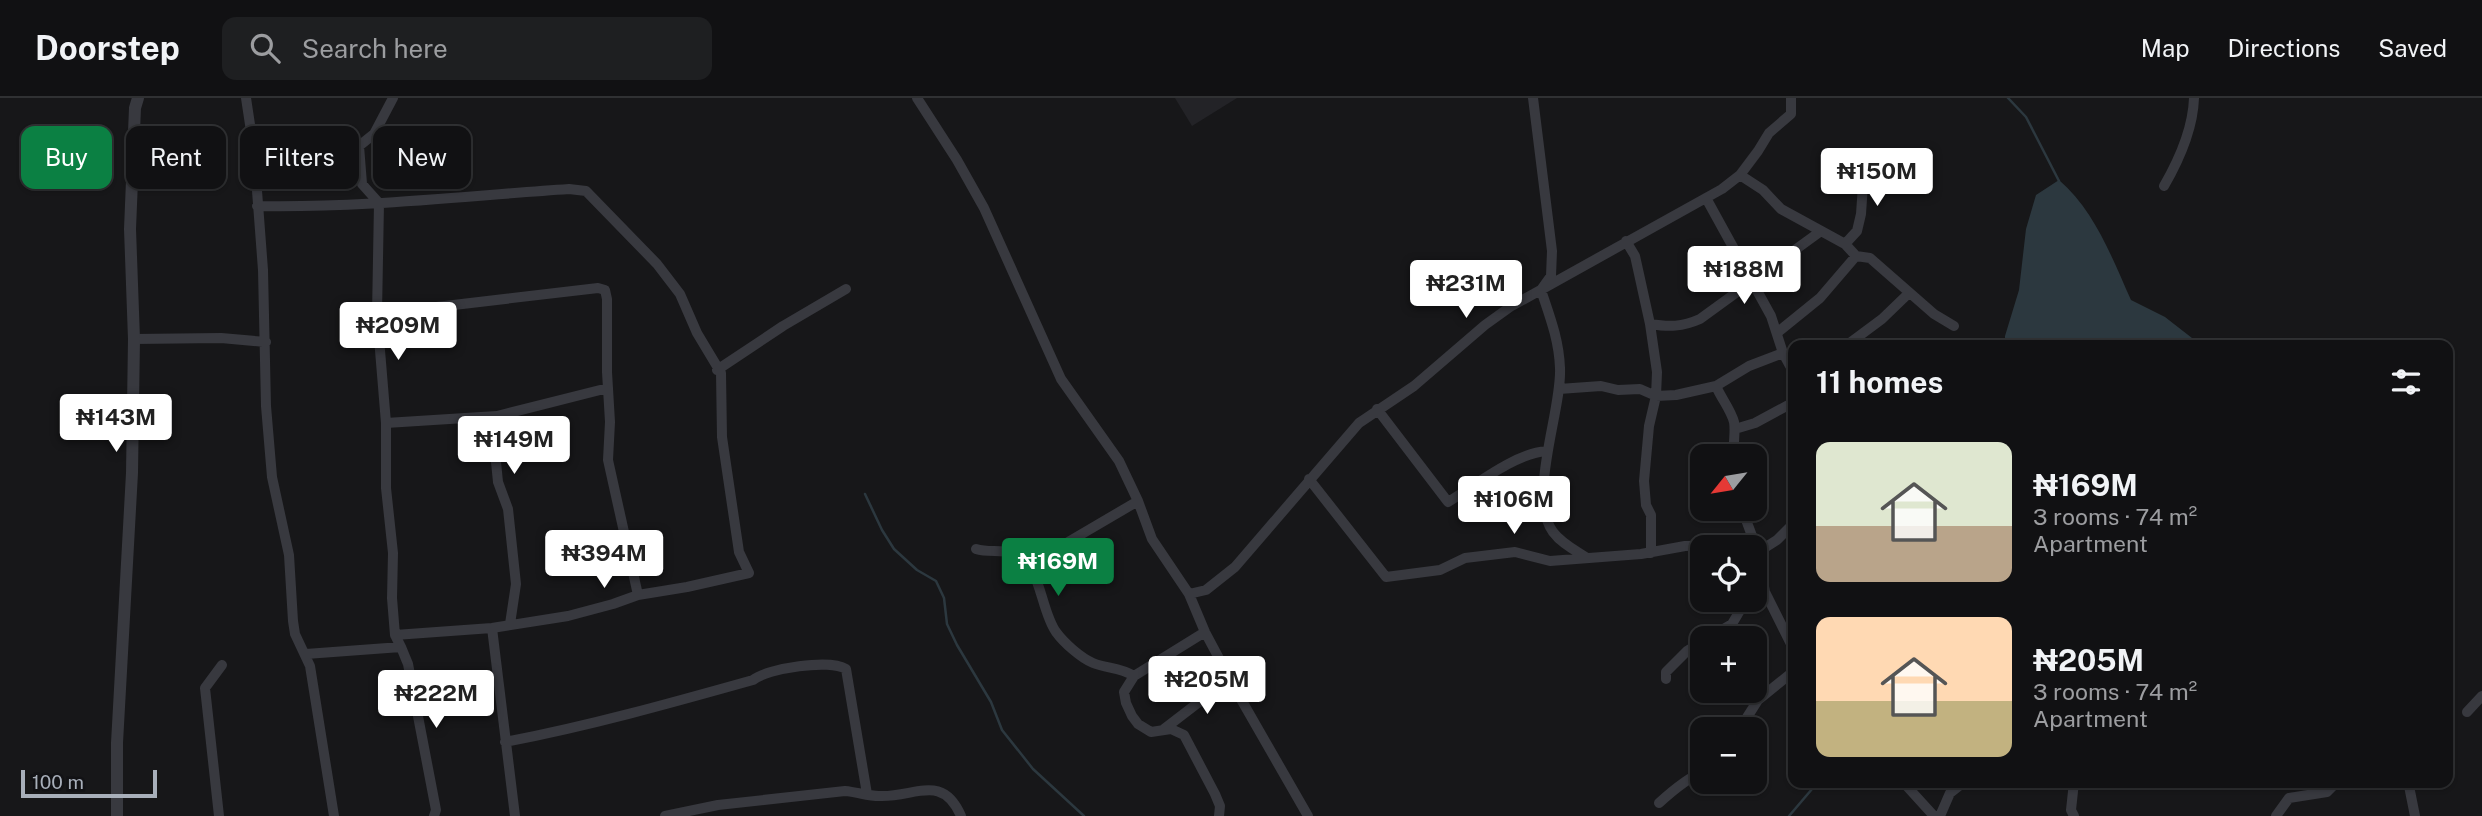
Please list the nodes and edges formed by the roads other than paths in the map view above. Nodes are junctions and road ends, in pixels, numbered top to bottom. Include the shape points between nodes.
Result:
1 (138, 98) edge
2 (246, 98) edge
3 (393, 98) edge
4 (917, 98) edge
5 (1533, 98) edge
6 (1791, 98) edge
7 (2194, 98) edge
8 (1865, 155) dead end
9 (1740, 174) junction
10 (2164, 186) dead end
11 (1706, 198) junction
12 (379, 203) junction
13 (257, 206) junction
14 (1821, 230) junction
15 (1626, 241) junction
16 (1845, 244) junction
17 (1856, 256) junction
18 (1752, 283) junction
19 (846, 289) dead end
20 (1541, 290) junction
21 (1909, 293) junction
22 (377, 314) junction
23 (1650, 324) junction
24 (1954, 327) dead end
25 (1778, 332) junction
26 (134, 339) junction
27 (1854, 340) edge
28 (266, 342) junction
29 (1783, 353) junction
30 (1788, 362) edge
31 (717, 370) junction
32 (1716, 386) junction
33 (608, 388) junction
34 (1559, 389) junction
35 (1656, 396) junction
36 (1788, 405) edge
37 (1377, 409) junction
38 (497, 416) junction
39 (387, 423) junction
40 (1735, 429) junction
41 (1732, 444) edge
42 (1546, 451) junction
43 (1309, 479) junction
44 (1138, 501) junction
45 (1788, 529) edge
46 (1767, 544) edge
47 (1690, 546) edge
48 (976, 549) dead end
49 (1651, 553) junction
50 (1587, 558) junction
51 (1029, 565) junction
52 (638, 594) junction
53 (1189, 594) junction
54 (1767, 606) edge
55 (1739, 612) edge
56 (510, 624) junction
57 (1729, 626) edge
58 (492, 628) junction
59 (1205, 632) junction
60 (395, 635) junction
61 (1788, 640) edge
62 (401, 647) junction
63 (1690, 650) edge
64 (306, 654) junction
65 (222, 665) dead end
66 (1134, 676) junction
67 (1788, 676) edge
68 (1667, 679) dead end
69 (1231, 680) junction
70 (2482, 696) edge
71 (2467, 712) dead end
72 (1748, 717) edge
73 (1164, 729) junction
74 (505, 742) junction
75 (1690, 778) edge
76 (1908, 788) edge
77 (1956, 788) edge
78 (2073, 788) edge
79 (2331, 788) edge
80 (2409, 788) edge
81 (867, 794) junction
82 (1659, 803) dead end
83 (117, 816) edge
84 (219, 816) edge
85 (334, 816) edge
86 (434, 816) edge
87 (515, 816) edge
88 (665, 816) edge
89 (961, 816) edge
90 (1219, 816) edge
91 (1308, 816) edge
92 (1934, 816) edge
93 (1940, 816) edge
94 (2074, 816) edge
95 (2277, 816) edge
96 (2415, 816) edge

1 - 26 street via 130,229
2 - 13 street
3 - 12 street via 374,134 359,146 362,184
4 - 44 street via 984,208 1061,379 1119,461
5 - 20 street via 1552,251 1551,276
6 - 9 street via 1791,114 1769,133
7 - 10 street via 2178,163
8 - 16 street via 1861,215 1857,231
9 - 11 street
9 - 14 street via 1781,209
11 - 15 street
11 - 18 street
12 - 13 street
12 - 22 street
12 - 31 street via 586,191 680,294
13 - 28 street
14 - 16 street
14 - 18 street
15 - 20 street
15 - 23 street via 1635,256
16 - 17 street
17 - 21 street via 1870,258
17 - 25 street via 1820,298
18 - 23 street via 1686,325
18 - 25 street
19 - 31 street
20 - 34 street via 1556,334
20 - 37 street via 1485,325 1414,386
21 - 24 street
21 - 27 street
22 - 33 street via 603,288
22 - 39 street
23 - 35 street
25 - 29 street
26 - 28 street
26 - 83 street
28 - 64 street via 272,478 289,555 295,634
29 - 30 street
29 - 32 street
31 - 52 street via 721,373 721,426 739,552 749,573
32 - 35 street
32 - 40 street
33 - 38 street
33 - 52 street via 608,460
34 - 35 street via 1601,386 1640,389
34 - 42 street
35 - 49 street via 1644,481 1651,515
36 - 40 street
37 - 42 street via 1448,502 1507,465
37 - 43 street
38 - 39 street
38 - 56 street via 498,482 508,509 516,584
39 - 60 street
40 - 41 street
42 - 50 street via 1544,514 1562,542
43 - 50 street via 1386,577 1440,570 1465,558 1515,552 1549,561
43 - 53 street via 1235,567 1206,590
44 - 51 street
44 - 53 street via 1152,539
45 - 46 street
47 - 49 street
48 - 51 street via 1013,553
49 - 50 street
51 - 66 street via 1056,633 1085,659
52 - 56 street via 568,615
53 - 59 street
54 - 61 street
55 - 57 street
56 - 58 street
58 - 60 street
58 - 74 street
59 - 66 street
59 - 69 street
60 - 62 street
62 - 64 street
62 - 86 street via 408,664
63 - 68 street via 1666,672
64 - 85 street
65 - 84 street via 205,688
66 - 73 street via 1124,692 1132,716 1151,732
67 - 72 street via 1758,701
69 - 73 street
69 - 91 street
70 - 71 street
73 - 90 street via 1184,735 1215,794
74 - 81 street via 711,692 794,666 839,665 846,669
74 - 87 street
75 - 82 street
76 - 92 street
77 - 93 street
78 - 94 street
79 - 95 street via 2289,797
80 - 96 street
81 - 88 street via 845,791 718,805
81 - 89 street via 940,790 952,799

